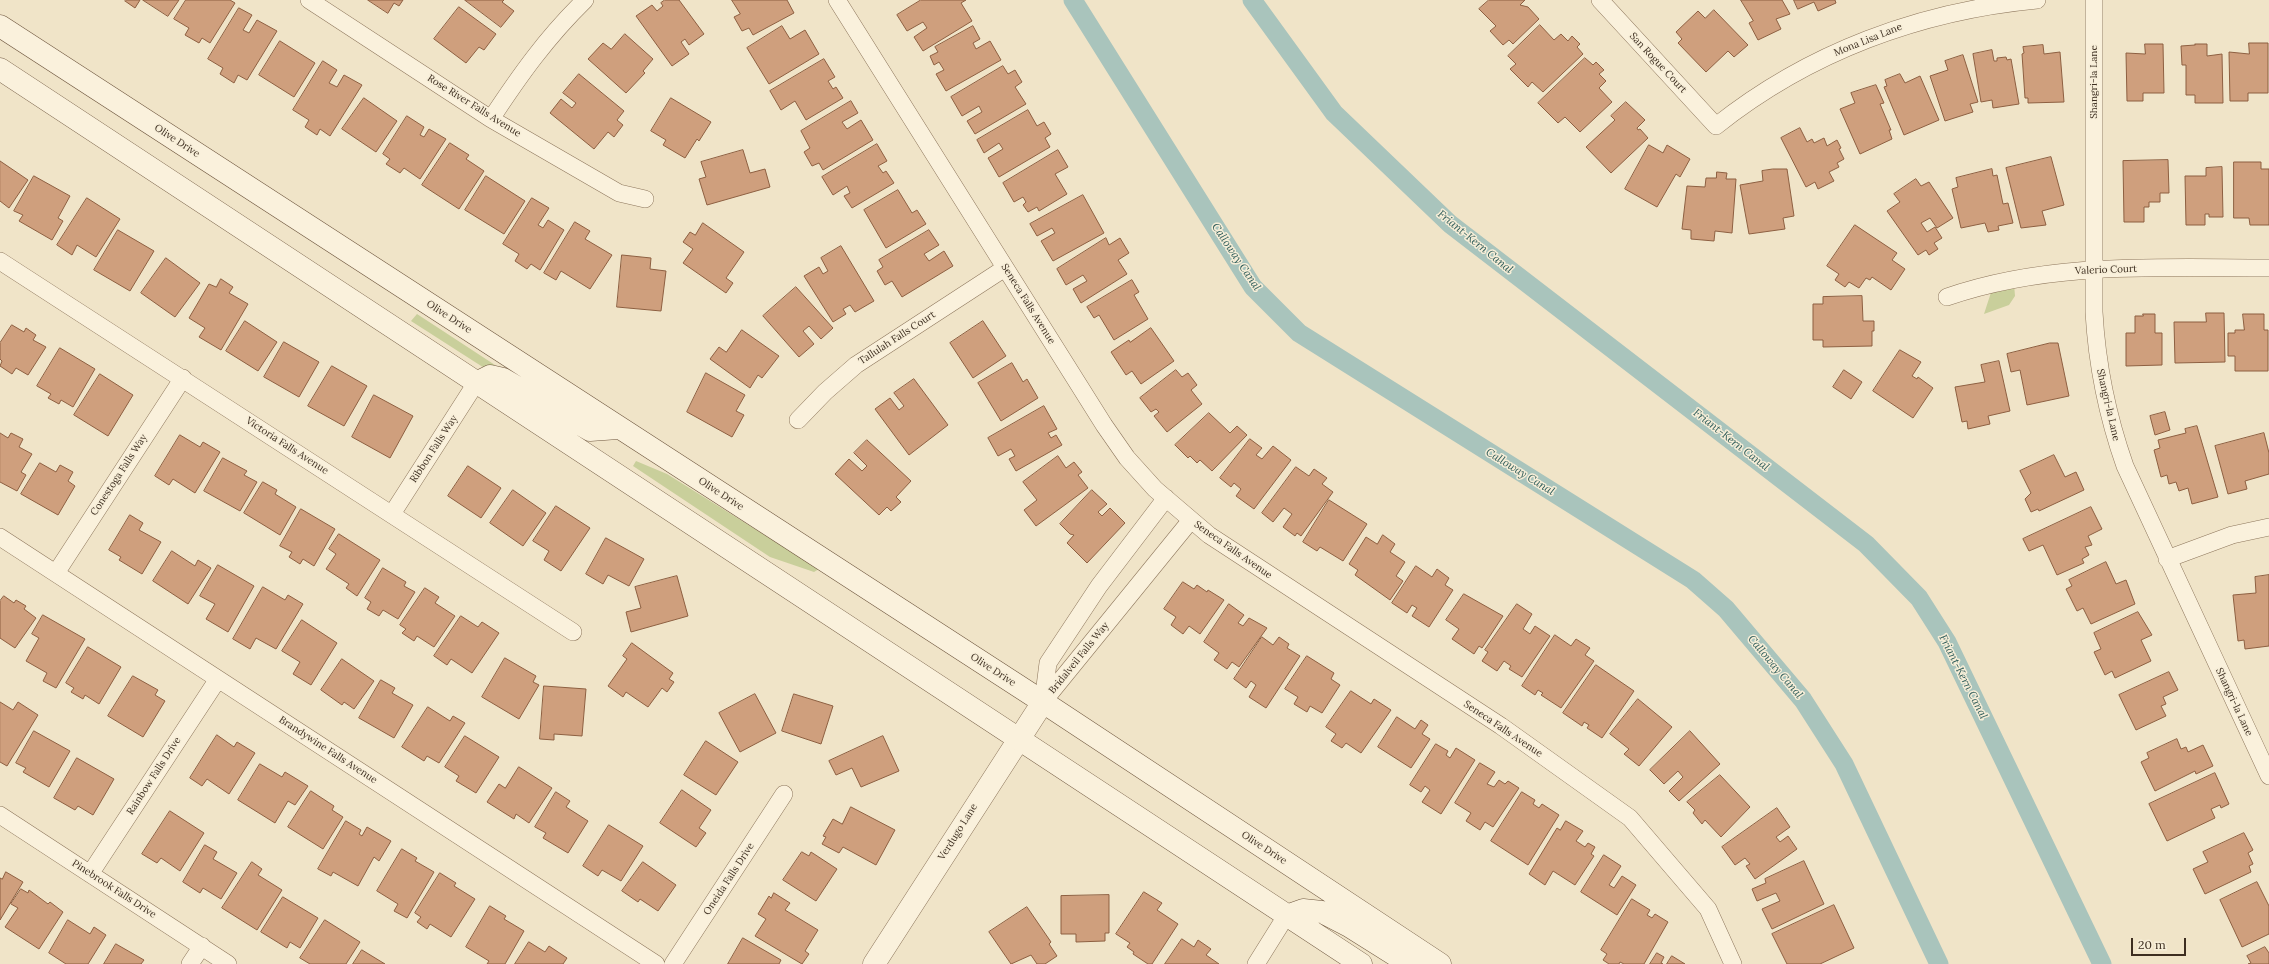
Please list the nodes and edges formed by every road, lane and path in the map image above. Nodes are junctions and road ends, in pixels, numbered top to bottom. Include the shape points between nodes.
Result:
1 (310, 0) edge
2 (585, 0) edge
3 (837, 0) edge
4 (1600, 0) edge
5 (2037, 0) edge
6 (2094, 0) edge
7 (0, 26) edge
8 (0, 70) edge
9 (491, 119) junction
10 (1716, 126) joint
11 (645, 199) dead end
12 (0, 261) edge
13 (1005, 268) junction
14 (2269, 268) edge
15 (2094, 270) junction
16 (1947, 297) dead end
17 (183, 378) junction
18 (476, 383) junction
19 (798, 420) dead end
20 (618, 428) junction
21 (1166, 498) junction
22 (392, 514) junction
23 (1191, 520) junction
24 (2269, 527) edge
25 (0, 537) edge
26 (2167, 559) junction
27 (56, 573) junction
28 (573, 632) dead end
29 (218, 678) junction
30 (1043, 702) junction
31 (1018, 739) junction
32 (2269, 776) edge
33 (784, 794) dead end
34 (0, 814) edge
35 (90, 874) junction
36 (1286, 916) junction
37 (202, 946) junction
38 (190, 964) edge
39 (228, 964) edge
40 (656, 964) edge
41 (673, 964) edge
42 (874, 964) edge
43 (1256, 964) edge
44 (1362, 964) edge
45 (1423, 964) edge
46 (1440, 964) edge
47 (1733, 964) edge

1 - 9 street, Rose River Falls Avenue
2 - 9 street via 530,60
3 - 13 street, Seneca Falls Avenue
4 - 10 street, San Rogue Court
5 - 10 street, Mona Lisa Lane via 1957,11 1918,21 1861,41 1815,62 1771,87
6 - 15 street, Shangri-la Lane
7 - 20 main road, Olive Drive
8 - 18 main road
9 - 11 street, Rose River Falls Avenue via 619,193
12 - 17 street, Victoria Falls Avenue
13 - 19 street, Tallulah Falls Court via 856,365
13 - 21 street, Seneca Falls Avenue via 1127,458
14 - 15 street, Valerio Court
15 - 16 street, Valerio Court via 2012,278
15 - 26 street, Shangri-la Lane via 2096,345 2101,386 2111,427 2125,466
17 - 22 street, Victoria Falls Avenue
17 - 27 street, Conestoga Falls Way
18 - 20 main road via 490,376 503,380 590,430
18 - 22 street, Ribbon Falls Way
18 - 31 main road
20 - 30 main road, Olive Drive
21 - 23 street, Seneca Falls Avenue
21 - 30 street, Bridalveil Falls Way via 1099,586 1048,663
22 - 28 street, Victoria Falls Avenue
23 - 30 street, Bridalveil Falls Way
23 - 47 street, Seneca Falls Avenue via 1209,535 1501,726 1630,818 1708,908
24 - 26 street via 2232,535
25 - 27 street, Brandywine Falls Avenue
26 - 32 street, Shangri-la Lane
27 - 29 street, Brandywine Falls Avenue
29 - 35 street, Rainbow Falls Drive
29 - 40 street, Brandywine Falls Avenue
30 - 31 main road, Verdugo Lane
30 - 46 main road, Olive Drive
31 - 36 main road
31 - 42 main road, Verdugo Lane
33 - 41 street, Oneida Falls Drive
34 - 35 street, Pinebrook Falls Drive
35 - 37 street, Pinebrook Falls Drive
36 - 43 street
36 - 44 main road
36 - 45 main road via 1303,910 1322,912 1400,958
37 - 38 street
37 - 39 street, Pinebrook Falls Drive

